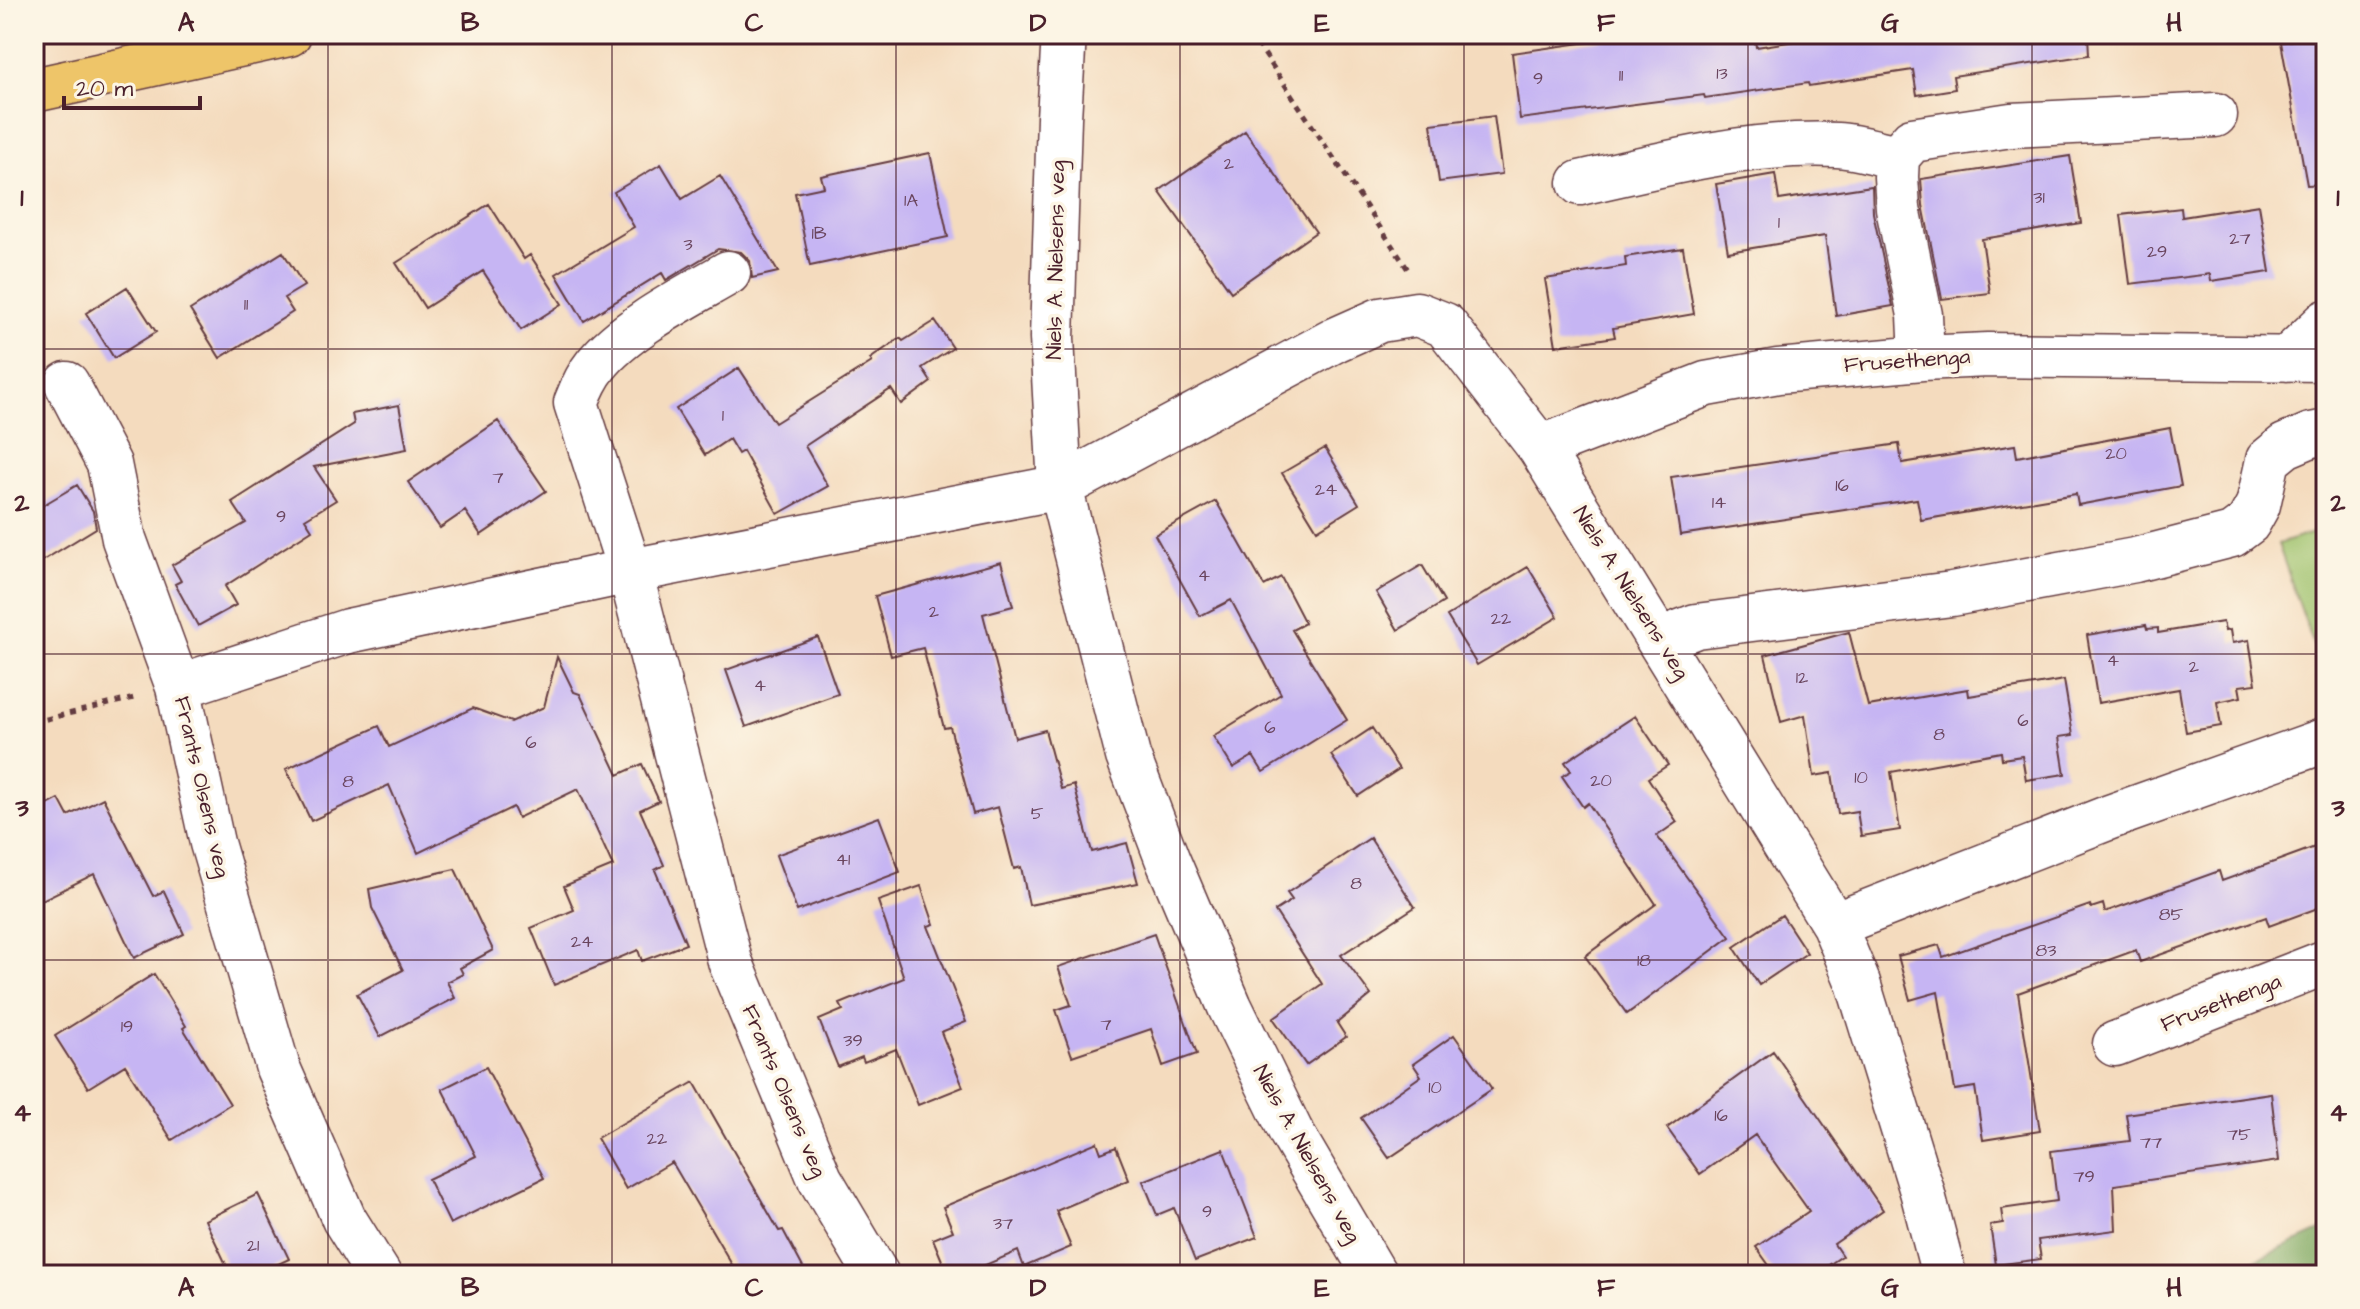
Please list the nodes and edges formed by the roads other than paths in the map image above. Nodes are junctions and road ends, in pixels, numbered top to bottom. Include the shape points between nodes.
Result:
1 (289, 34) edge
2 (1064, 34) edge
3 (34, 90) edge
4 (2215, 115) dead end
5 (1897, 157) junction
6 (1580, 183) dead end
7 (728, 273) dead end
8 (2326, 322) edge
9 (1922, 358) junction
10 (2307, 359) edge
11 (67, 384) dead end
12 (2326, 432) edge
13 (1540, 448) junction
14 (1060, 487) junction
15 (630, 571) junction
16 (1660, 640) junction
17 (178, 687) junction
18 (2326, 740) edge
19 (1834, 925) junction
20 (2326, 962) edge
21 (2115, 1044) dead end
22 (379, 1275) edge
23 (877, 1275) edge
24 (1375, 1275) edge
25 (1944, 1275) edge

1 - 3 main road
2 - 14 street, Niels A. Nielsens veg via 1052,338
4 - 5 street via 2011,125 1912,140
5 - 6 street via 1838,145 1762,148
5 - 9 street via 1898,208 1920,315
7 - 15 street, Frants Olsens veg via 617,344 596,365 576,403
8 - 10 street, Frusethenga
9 - 10 street, Frusethenga
9 - 13 street, Frusethenga via 1778,371 1706,384
11 - 17 street via 109,464 124,539
12 - 16 street via 2285,446 2268,460 2258,505 2248,523 2232,535 2135,560 1952,594 1696,626
13 - 14 street, Niels A. Nielsens veg via 1445,325 1417,314 1380,320 1335,340
13 - 16 street, Niels A. Nielsens veg
14 - 15 street, Frants Olsens veg
14 - 24 street, Niels A. Nielsens veg via 1128,756 1168,861 1291,1132
15 - 17 street, Frants Olsens veg via 348,631
15 - 23 street, Frants Olsens veg via 730,961 820,1179
16 - 19 street, Niels A. Nielsens veg
17 - 22 street, Frants Olsens veg via 212,843 278,1068 344,1219
18 - 19 street
19 - 25 street, Niels A. Nielsens veg via 1858,983
20 - 21 street, Frusethenga

